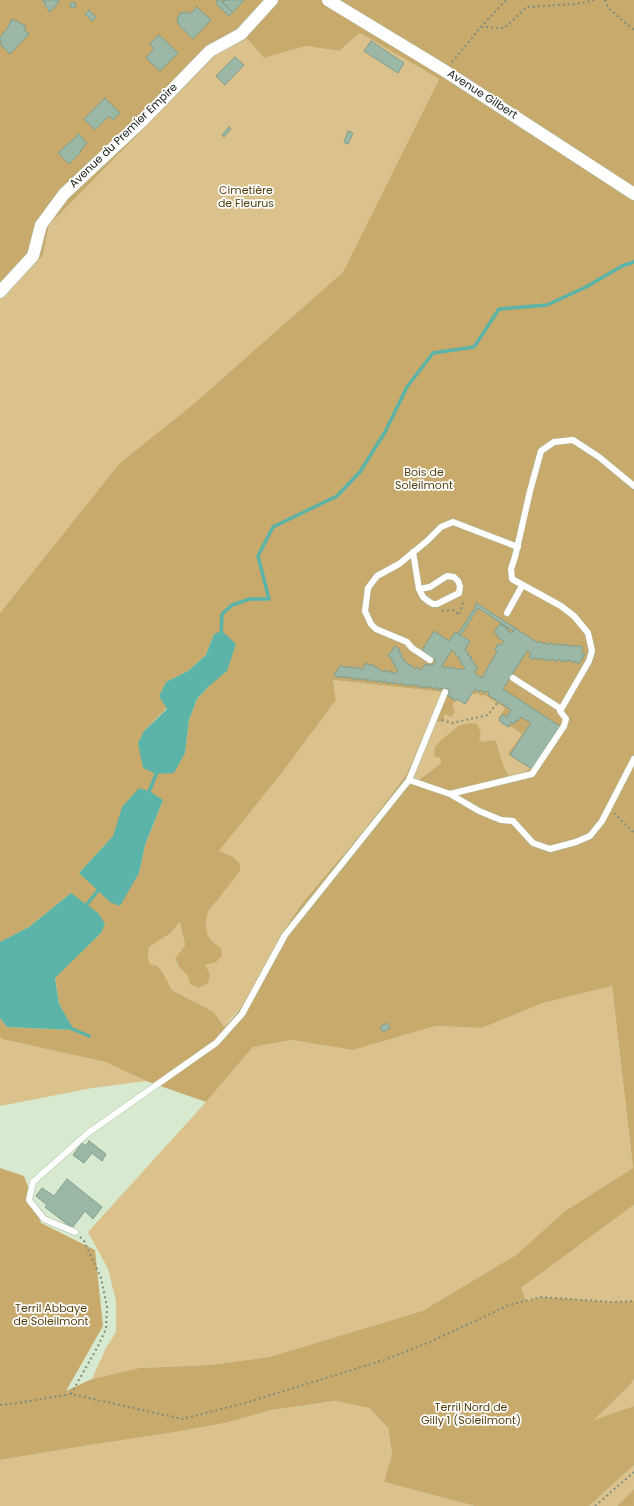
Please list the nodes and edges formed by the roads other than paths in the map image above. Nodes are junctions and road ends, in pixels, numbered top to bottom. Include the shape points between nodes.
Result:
1 (272, 0) edge
2 (328, 0) edge
3 (634, 194) edge
4 (0, 292) edge
5 (634, 486) edge
6 (518, 547) junction
7 (413, 552) junction
8 (522, 586) junction
9 (419, 589) junction
10 (507, 613) dead end
11 (430, 660) dead end
12 (513, 678) dead end
13 (445, 692) dead end
14 (561, 709) junction
15 (634, 759) edge
16 (409, 780) junction
17 (450, 794) junction
18 (75, 1232) road end

1 - 4 street, Avenue du Premier Empire via 241,34 210,51 143,120 64,194 41,225 34,256
2 - 3 street, Avenue Gilbert via 445,71
5 - 6 lane via 599,457 573,440 554,442 541,451
6 - 7 lane via 453,522 441,527
6 - 8 lane via 511,569 512,579
7 - 9 lane
7 - 11 lane via 377,576 368,588 365,611 376,629 407,642
8 - 10 lane
8 - 14 lane via 561,606 574,616 588,633 592,651 589,661
9 - 9 lane via 423,597 437,604 459,593 460,586 454,577 447,576 430,587
12 - 14 lane
13 - 16 lane
14 - 17 lane via 566,719 564,726 532,774
15 - 17 lane via 602,821 590,836 550,849 534,843 513,820 502,820 479,811
16 - 17 lane
16 - 18 lane via 285,935 242,1014 216,1043 88,1133 33,1182 29,1200 44,1220

